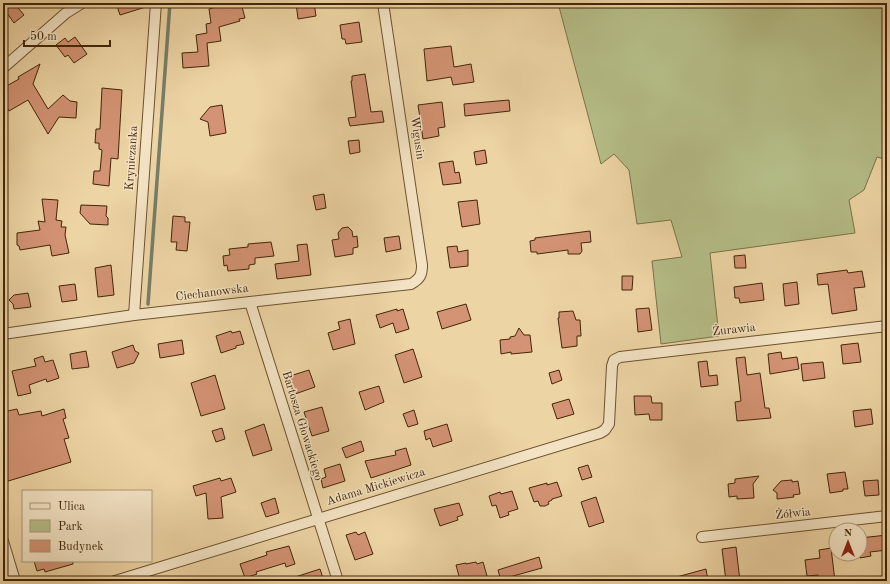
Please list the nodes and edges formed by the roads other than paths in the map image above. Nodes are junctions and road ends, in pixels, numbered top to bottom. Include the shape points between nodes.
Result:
1 (82, 3) edge
2 (156, 3) edge
3 (383, 3) edge
4 (3, 68) edge
5 (421, 276) joint
6 (250, 302) junction
7 (134, 315) junction
8 (887, 326) edge
9 (3, 334) edge
10 (611, 390) joint
11 (887, 516) edge
12 (318, 519) junction
13 (702, 537) dead end
14 (3, 541) edge
15 (15, 581) edge
16 (115, 581) edge
17 (338, 581) edge

1 - 4 street via 66,13
2 - 7 street, Kryniczanka
3 - 5 street, Wigusin via 422,265
5 - 6 street, Ciechanowska via 411,284
6 - 7 street, Ciechanowska
6 - 12 street, Bartosza Głowackiego
7 - 9 street, Ciechanowska
8 - 10 street, Żurawia via 620,357 614,360 612,366
10 - 12 street, Adama Mickiewicza via 609,424 600,433
11 - 13 street, Żółwia
12 - 16 street, Adama Mickiewicza
12 - 17 street, Bartosza Głowackiego
14 - 15 street

